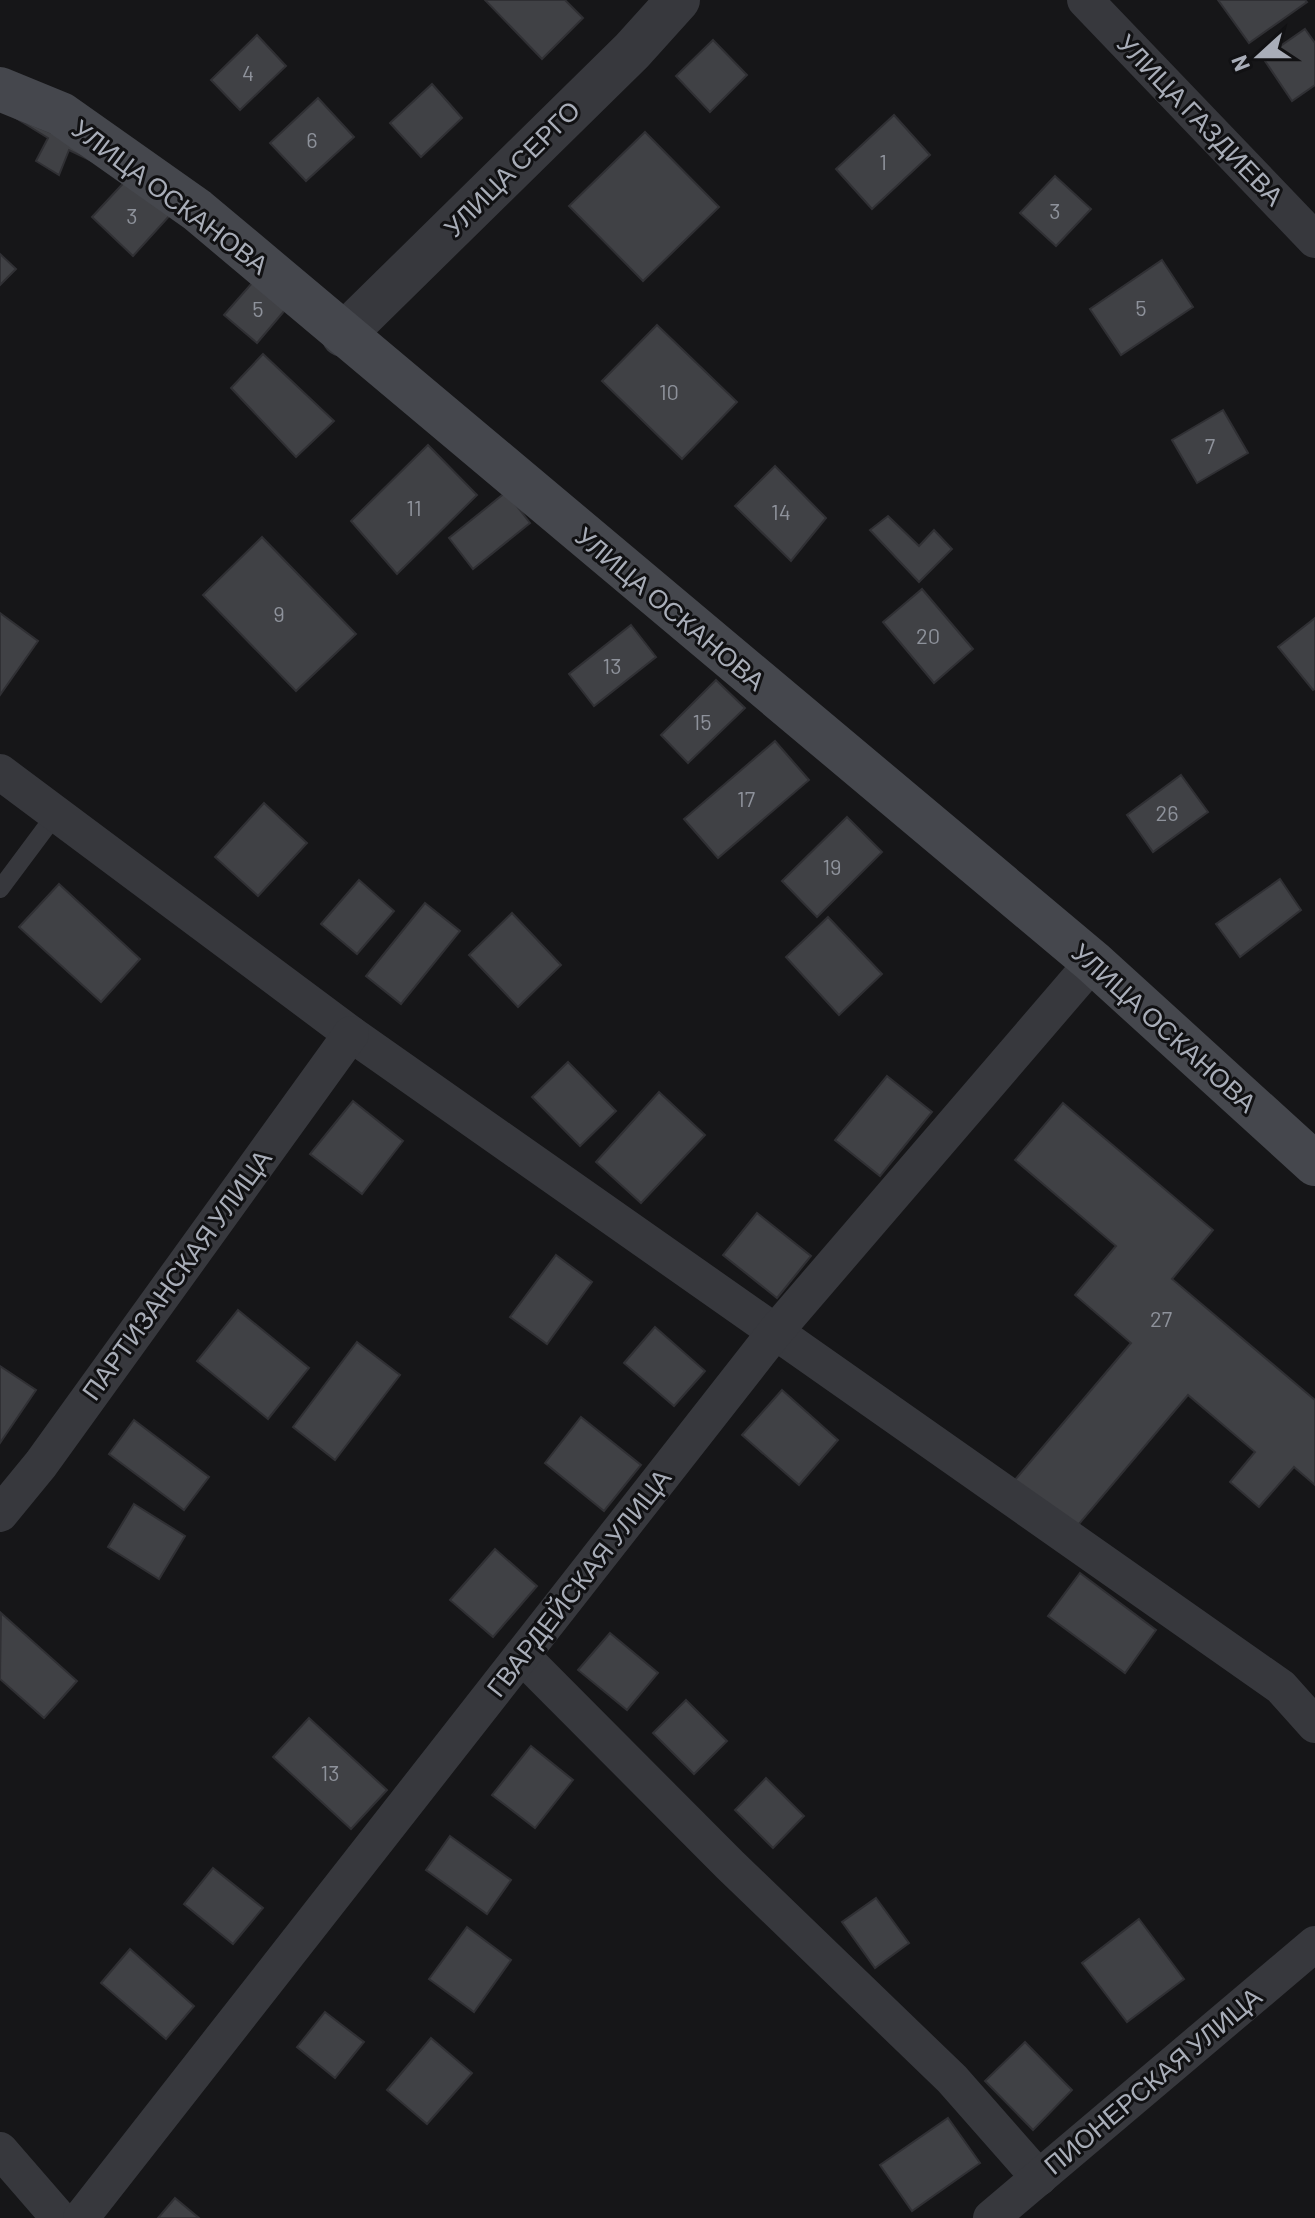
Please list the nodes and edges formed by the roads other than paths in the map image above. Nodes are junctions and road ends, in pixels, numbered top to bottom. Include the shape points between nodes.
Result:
1 (678, 0) edge
2 (1085, 0) edge
3 (0, 89) edge
4 (1315, 240) edge
5 (343, 335) junction
6 (0, 772) edge
7 (56, 814) junction
8 (0, 889) edge
9 (1093, 962) junction
10 (351, 1034) junction
11 (1315, 1164) edge
12 (775, 1332) junction
13 (0, 1514) edge
14 (522, 1656) junction
15 (1315, 1725) edge
16 (1315, 1944) edge
17 (0, 2150) edge
18 (1039, 2178) junction
19 (59, 2218) edge
20 (81, 2218) edge
21 (991, 2218) edge

1 - 5 street, УЛИЦА СЕРГО
2 - 4 street, УЛИЦА ГАЗДИЕВА
3 - 5 main road, УЛИЦА ОСКАНОВА via 61,114 197,210
5 - 9 main road, УЛИЦА ОСКАНОВА
6 - 7 street
7 - 8 lane
7 - 10 street
9 - 11 main road, УЛИЦА ОСКАНОВА
9 - 12 street, ГВАРДЕЙСКАЯ УЛИЦА
10 - 12 street
10 - 13 street, ПАРТИЗАНСКАЯ УЛИЦА
12 - 14 street, ГВАРДЕЙСКАЯ УЛИЦА
12 - 15 street via 1281,1687
14 - 18 street via 952,2079
14 - 20 street, ГВАРДЕЙСКАЯ УЛИЦА
16 - 18 street, ПИОНЕРСКАЯ УЛИЦА
17 - 19 street
18 - 21 street, ПИОНЕРСКАЯ УЛИЦА

